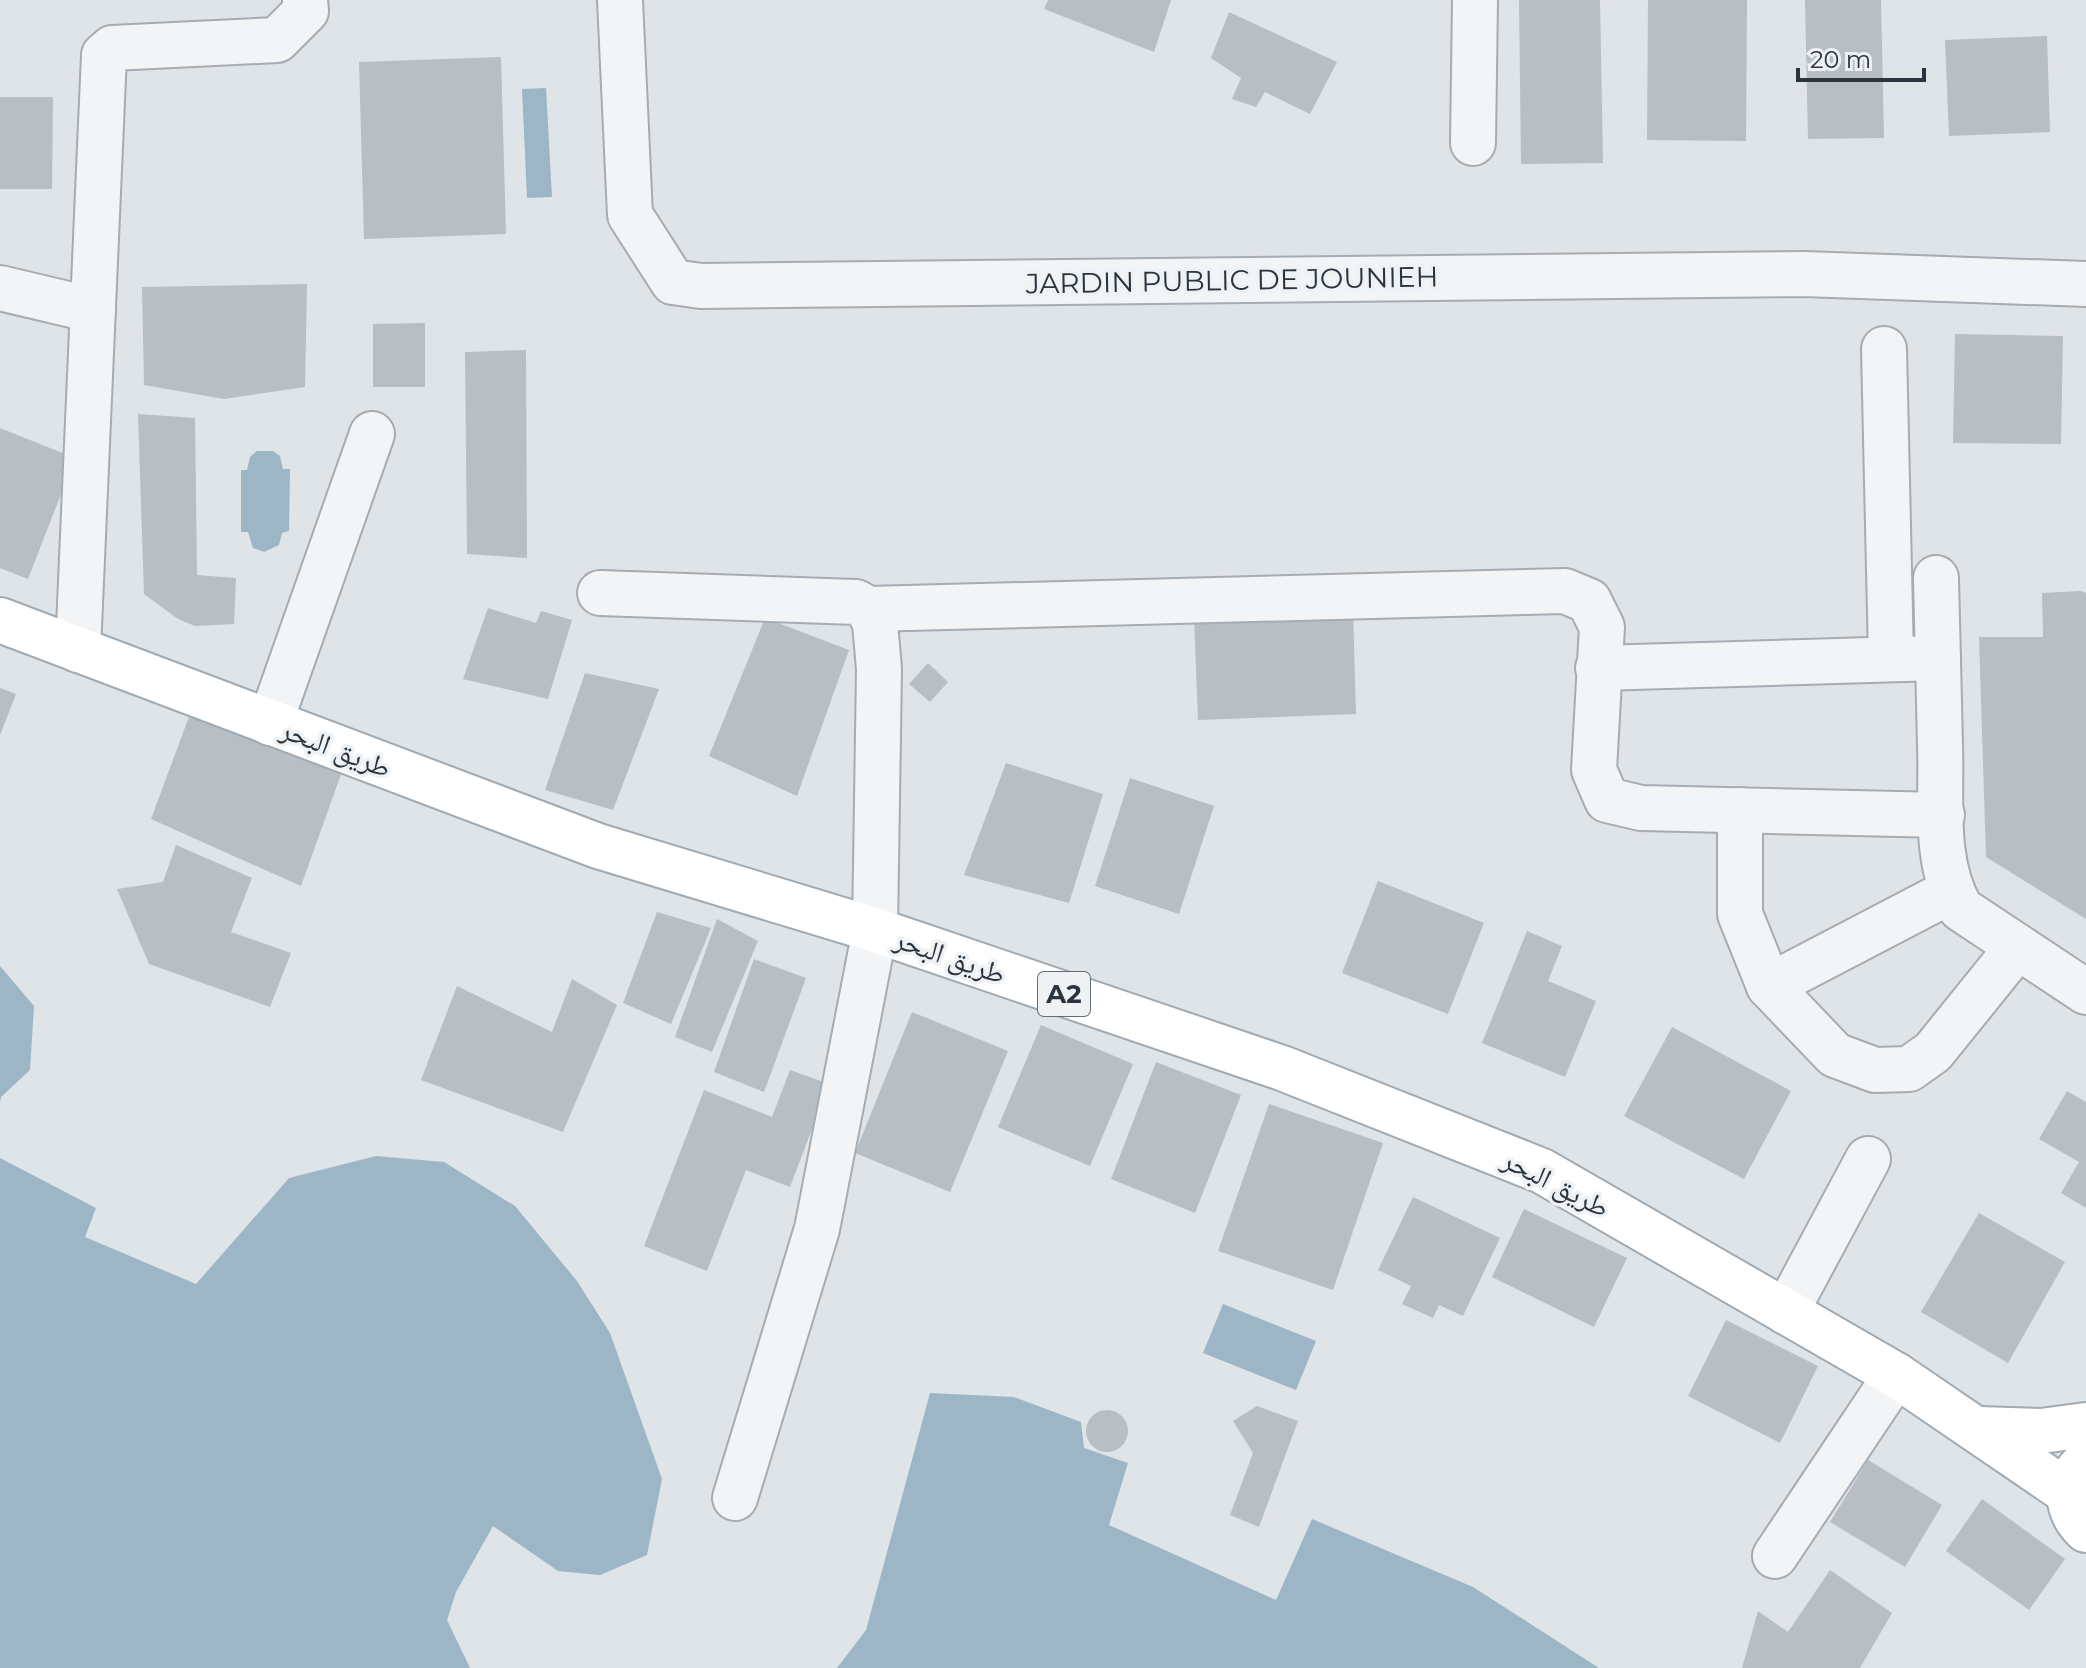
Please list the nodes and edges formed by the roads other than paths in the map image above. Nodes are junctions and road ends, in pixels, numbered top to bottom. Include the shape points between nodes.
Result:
1 (305, 0) edge
2 (620, 0) edge
3 (1475, 0) edge
4 (1473, 143) dead end
5 (2086, 284) edge
6 (0, 288) edge
7 (93, 310) junction
8 (1884, 349) dead end
9 (372, 434) dead end
10 (1936, 578) dead end
11 (600, 593) dead end
12 (868, 609) junction
13 (0, 620) edge
14 (78, 650) junction
15 (1891, 658) junction
16 (1938, 658) junction
17 (1598, 668) junction
18 (270, 723) junction
19 (1740, 810) junction
20 (1942, 815) junction
21 (1951, 891) junction
22 (875, 930) junction
23 (2016, 949) junction
24 (1769, 986) junction
25 (2086, 992) edge
26 (1868, 1159) dead end
27 (1786, 1312) junction
28 (1896, 1375) junction
29 (1979, 1429) junction
30 (2082, 1471) edge
31 (735, 1498) dead end
32 (1775, 1556) dead end

1 - 7 street via 306,11 277,40 112,48 104,55
2 - 5 street, JARDIN PUBLIC DE JOUNIEH via 630,215 673,282 701,286 1804,274
3 - 4 street
6 - 7 street
7 - 14 street
8 - 15 street
9 - 18 street
10 - 16 street
11 - 12 street via 856,602
12 - 17 street via 1565,591 1589,601 1602,627
12 - 22 street via 875,623 879,669
13 - 14 main road, طريق البحر / A2
14 - 18 main road, طريق البحر / A2
15 - 16 street
15 - 17 street
16 - 20 street
17 - 19 street via 1594,770 1607,800 1641,808
18 - 22 main road, طريق البحر / A2 via 598,846
19 - 20 street
19 - 24 street via 1740,914
20 - 21 street
21 - 23 street via 1961,909
21 - 24 street
22 - 27 main road, طريق البحر / A2 via 1282,1068 1528,1165
22 - 31 street via 817,1229
23 - 24 street via 1933,1052 1909,1069 1875,1070 1835,1055
23 - 25 street
26 - 27 street
27 - 28 main road, طريق البحر / A2
28 - 29 main road, طريق البحر / A2
28 - 32 street
29 - 30 main road, طريق البحر / A2
29 - 30 main road via 2041,1431

